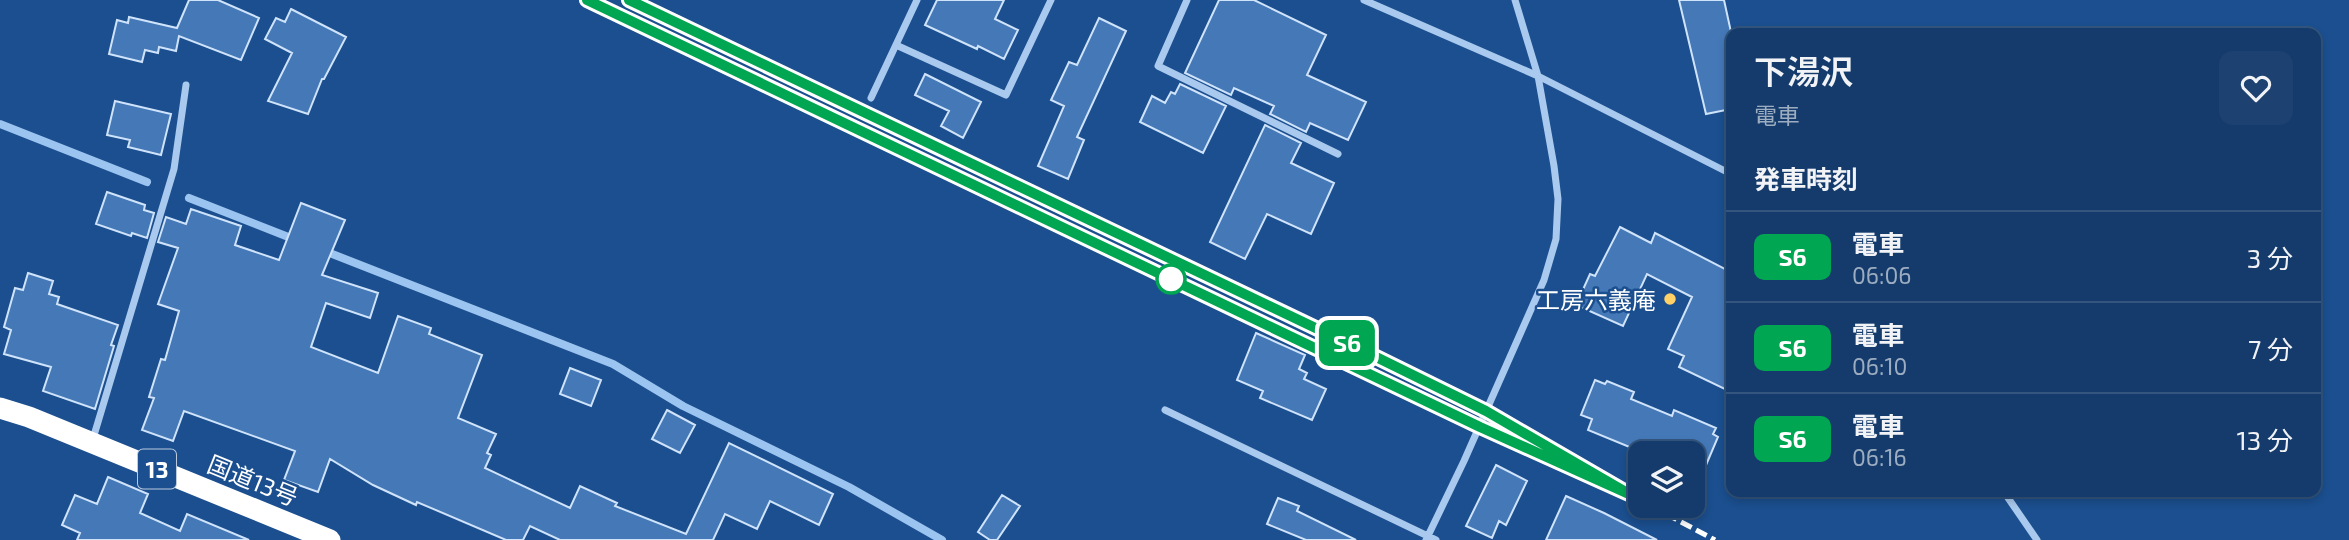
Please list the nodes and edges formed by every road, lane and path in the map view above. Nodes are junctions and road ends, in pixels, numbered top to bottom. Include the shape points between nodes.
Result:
1 (917, 0) edge
2 (1051, 0) edge
3 (1187, 0) edge
4 (1364, 0) edge
5 (1515, 0) edge
6 (895, 45) junction
7 (1538, 76) junction
8 (186, 85) dead end
9 (871, 98) dead end
10 (1338, 154) dead end
11 (1726, 171) edge
12 (0, 408) edge
13 (1165, 410) dead end
14 (92, 443) junction
15 (2007, 497) edge
16 (318, 538) edge
17 (1427, 538) edge
18 (1436, 540) edge
19 (2037, 540) edge

1 - 6 street
2 - 6 street via 1006,95
3 - 10 street via 1158,66
4 - 7 street
5 - 7 street
6 - 9 street
7 - 11 street
7 - 17 street via 1558,198 1556,239 1544,280
8 - 14 street via 174,169
12 - 14 highway, 国道13号 / 13
13 - 17 street
14 - 16 highway, 国道13号 / 13
15 - 19 street
17 - 18 street

